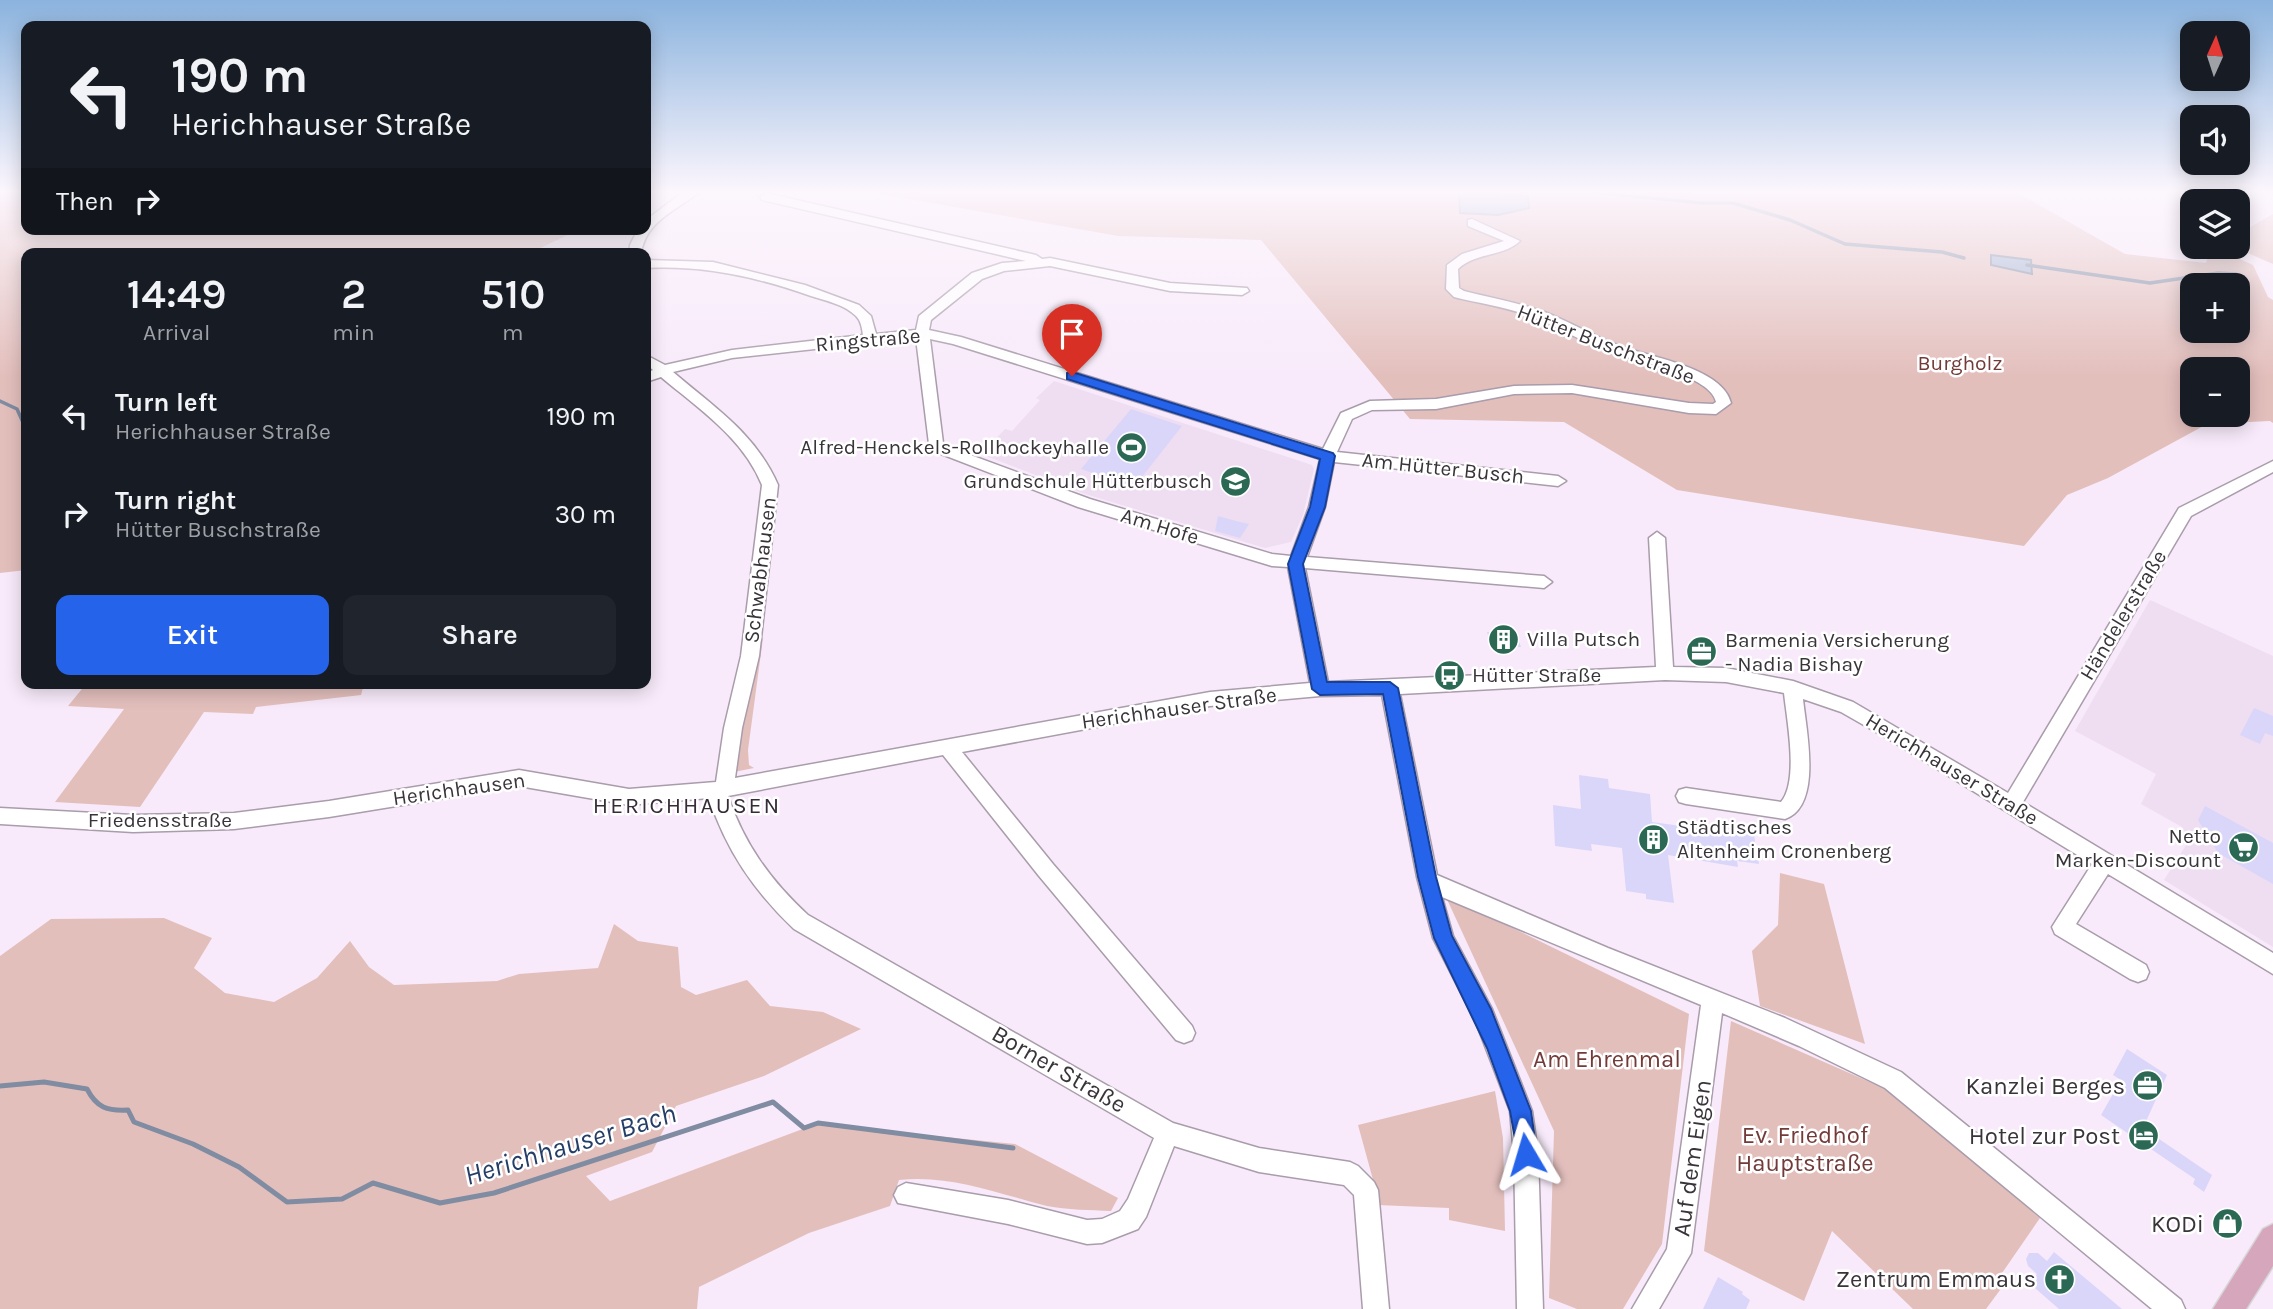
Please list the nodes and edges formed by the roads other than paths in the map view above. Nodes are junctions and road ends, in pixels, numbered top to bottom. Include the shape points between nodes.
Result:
1 (1011, 253) edge
2 (1473, 253) edge
3 (1050, 262) junction
4 (651, 264) edge
5 (1242, 290) dead end
6 (922, 333) junction
7 (870, 338) junction
8 (651, 362) edge
9 (663, 370) junction
10 (651, 376) edge
11 (1328, 456) junction
12 (2273, 466) edge
13 (1558, 481) dead end
14 (1657, 538) dead end
15 (1296, 564) junction
16 (1544, 582) dead end
17 (1665, 673) junction
18 (1390, 688) junction
19 (1793, 688) junction
20 (1320, 689) junction
21 (948, 748) junction
22 (720, 790) junction
23 (1686, 796) dead end
24 (2011, 804) junction
25 (319, 810) joint
26 (0, 816) edge
27 (2105, 862) junction
28 (1428, 881) junction
29 (2273, 964) edge
30 (2138, 972) dead end
31 (1713, 999) junction
32 (1184, 1033) dead end
33 (1168, 1133) junction
34 (906, 1195) dead end
35 (2273, 1239) edge
36 (1376, 1309) edge
37 (1530, 1309) edge
38 (1646, 1309) edge
39 (2172, 1309) edge
40 (2228, 1309) edge

1 - 3 street
2 - 11 street, Hütter Buschstraße via 1452,268 1453,289 1460,294 1540,314 1620,351 1669,364 1709,384 1722,394 1724,403 1716,409 1689,408 1572,389 1514,390 1436,404 1370,406 1346,416
3 - 5 street via 1170,287
3 - 6 street via 1002,267 977,276 924,319
4 - 7 street via 723,268 789,283 857,310 867,321
6 - 7 street, Ringstraße
6 - 11 street, Ringstraße
6 - 15 street, Am Hofe via 936,444 941,449 1084,503
7 - 9 street, Ringstraße via 732,354
8 - 9 street, Schwabhausen
9 - 10 street, Ringstraße
9 - 22 street, Schwabhausen via 743,440 760,461 770,485 750,656
11 - 13 street, Am Hütter Busch
11 - 15 street, Hütter Buschstraße via 1317,507
12 - 24 street, Händelerstraße via 2185,512
14 - 17 street
15 - 16 street
15 - 20 street
17 - 18 street, Herichhauser Straße
17 - 19 street, Herichhauser Straße via 1726,675
18 - 20 street, Herichhauser Straße
18 - 28 street
19 - 23 street via 1800,772 1796,798 1785,811
19 - 24 street, Herichhauser Straße via 1847,707
20 - 21 street, Herichhauser Straße via 1210,699
21 - 22 street, Herichhauser Straße
21 - 32 street
22 - 25 street, Herichhausen via 638,797 519,778
22 - 33 street, Borner Straße via 726,823 743,858 772,896 801,922
24 - 27 street, Herichhauser Straße
25 - 26 street, Friedensstraße via 212,822
27 - 29 street, Herichhauser Straße
27 - 30 street via 2062,927
28 - 31 street
28 - 37 street via 1443,938 1484,1016 1521,1111
31 - 38 street, Auf dem Eigen via 1679,1252
31 - 39 street via 1893,1080
33 - 34 street via 1129,1220 1102,1231 1087,1232 1008,1212
33 - 36 street, Borner Straße via 1259,1160 1350,1174 1366,1190
35 - 40 main road

